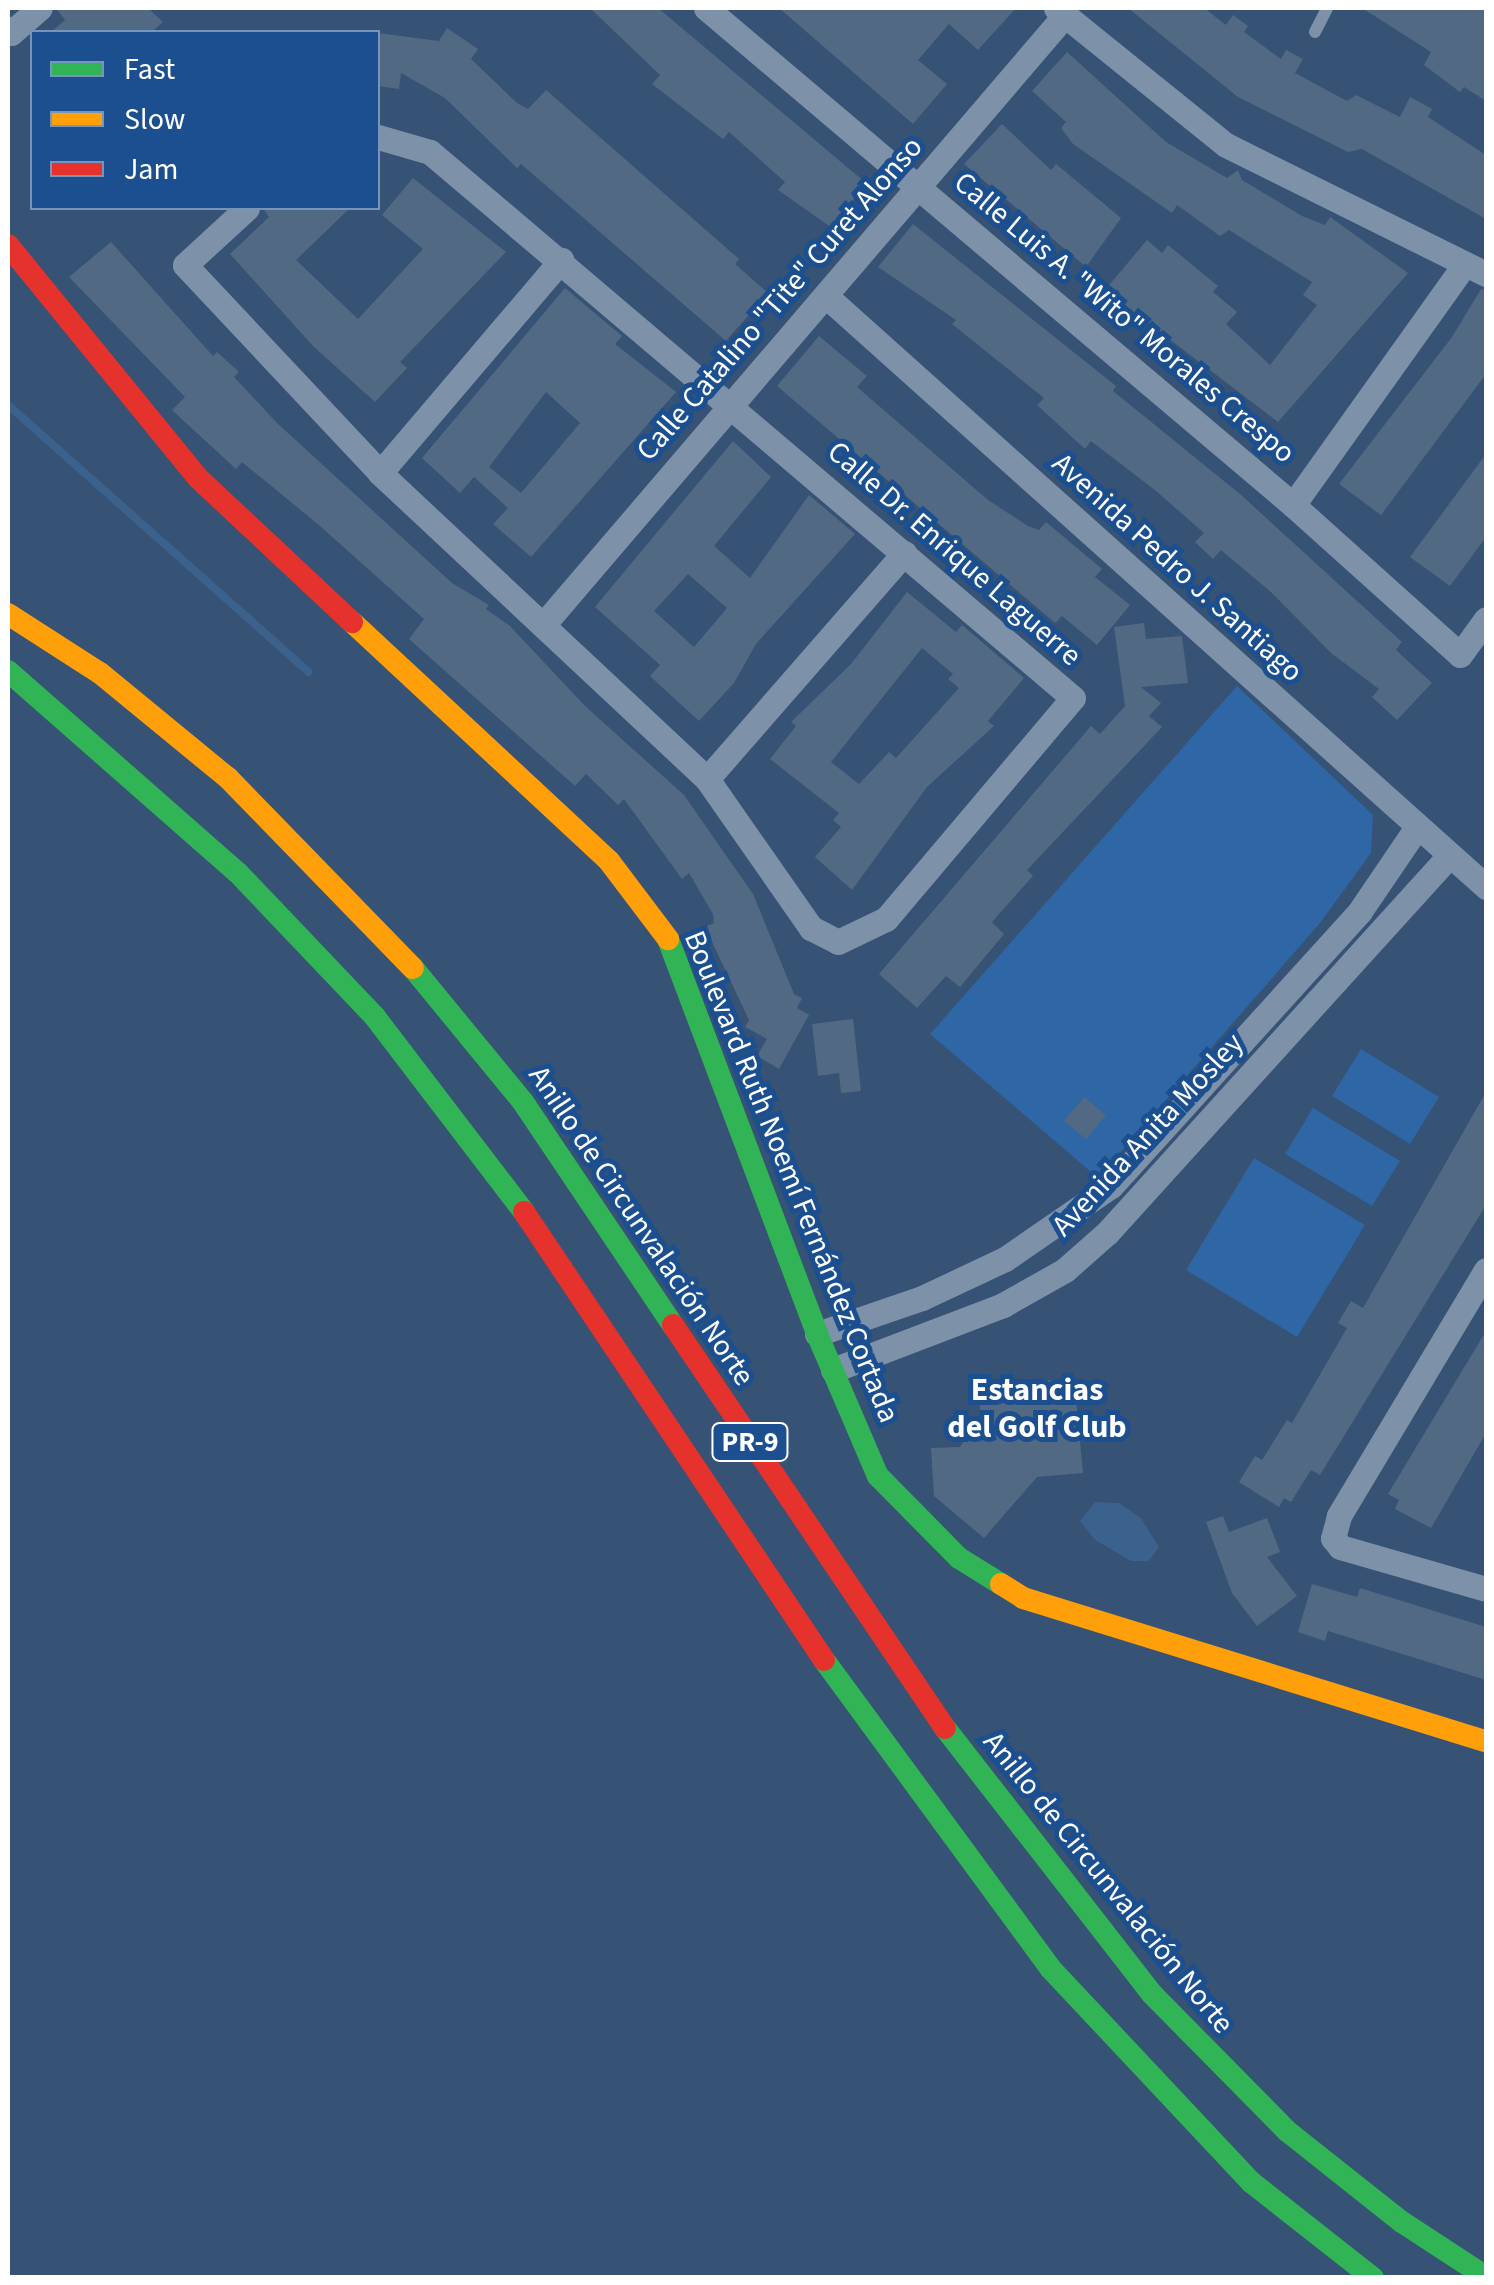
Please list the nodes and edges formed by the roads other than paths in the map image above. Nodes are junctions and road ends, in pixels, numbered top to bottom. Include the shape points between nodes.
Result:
1 (40, 8) edge
2 (706, 8) edge
3 (1327, 8) edge
4 (1060, 12) edge
5 (8, 29) edge
6 (1315, 32) dead end
7 (380, 138) edge
8 (919, 186) junction
9 (245, 210) edge
10 (8, 245) edge
11 (561, 260) junction
12 (1476, 269) edge
13 (826, 296) junction
14 (731, 407) junction
15 (380, 473) junction
16 (1294, 505) junction
17 (904, 553) junction
18 (8, 614) edge
19 (1486, 619) edge
20 (544, 625) junction
21 (8, 670) edge
22 (707, 778) junction
23 (1418, 827) junction
24 (1448, 857) junction
25 (1486, 888) edge
26 (1486, 1270) edge
27 (817, 1334) junction
28 (834, 1370) junction
29 (1486, 1589) edge
30 (1486, 1741) edge
31 (1486, 2277) edge
32 (1373, 2278) edge

1 - 5 street
2 - 8 street, Calle Luis A. "Wito" Morales Crespo
3 - 6 lane
4 - 8 street, Calle Catalino "Tite" Curet Alonso
4 - 12 street via 1226,145
7 - 11 street, Calle Dr. Enrique Laguerre via 430,152
8 - 13 street, Calle Catalino "Tite" Curet Alonso
8 - 16 street, Calle Luis A. "Wito" Morales Crespo
9 - 15 street, Calle Dr. Enrique Laguerre via 185,265
10 - 27 main road, Boulevard Ruth Noemí Fernández Cortada via 198,478 609,861 672,944
11 - 14 street, Calle Dr. Enrique Laguerre
11 - 15 street
12 - 16 street
13 - 14 street, Calle Catalino "Tite" Curet Alonso
13 - 23 street, Avenida Pedro J. Santiago
14 - 17 street, Calle Dr. Enrique Laguerre
14 - 20 street, Calle Catalino "Tite" Curet Alonso
15 - 20 street, Calle Dr. Enrique Laguerre
16 - 19 street, Calle Luis A. "Wito" Morales Crespo via 1460,655
17 - 22 street
17 - 22 street, Calle Dr. Enrique Laguerre via 1072,698 886,919 838,942 811,928
18 - 31 main road, Anillo de Circunvalación Norte / PR-9 via 100,674 228,778 386,934 523,1102 937,1718 1140,1980 1288,2132 1402,2222
20 - 22 street, Calle Dr. Enrique Laguerre
21 - 32 main road, PR-9 via 238,873 376,1018 505,1184 800,1629 1050,1968 1240,2171
23 - 24 street, Avenida Pedro J. Santiago
23 - 27 street, Avenida Anita Mosley via 1360,911 1112,1186 1005,1259 922,1298
24 - 25 street, Avenida Pedro J. Santiago
24 - 28 street, Avenida Anita Mosley via 1107,1233 1065,1270 1003,1305
26 - 29 street via 1339,1516 1333,1538 1340,1548
27 - 28 main road, Boulevard Ruth Noemí Fernández Cortada
28 - 30 main road, Boulevard Ruth Noemí Fernández Cortada via 878,1476 958,1558 1022,1598

